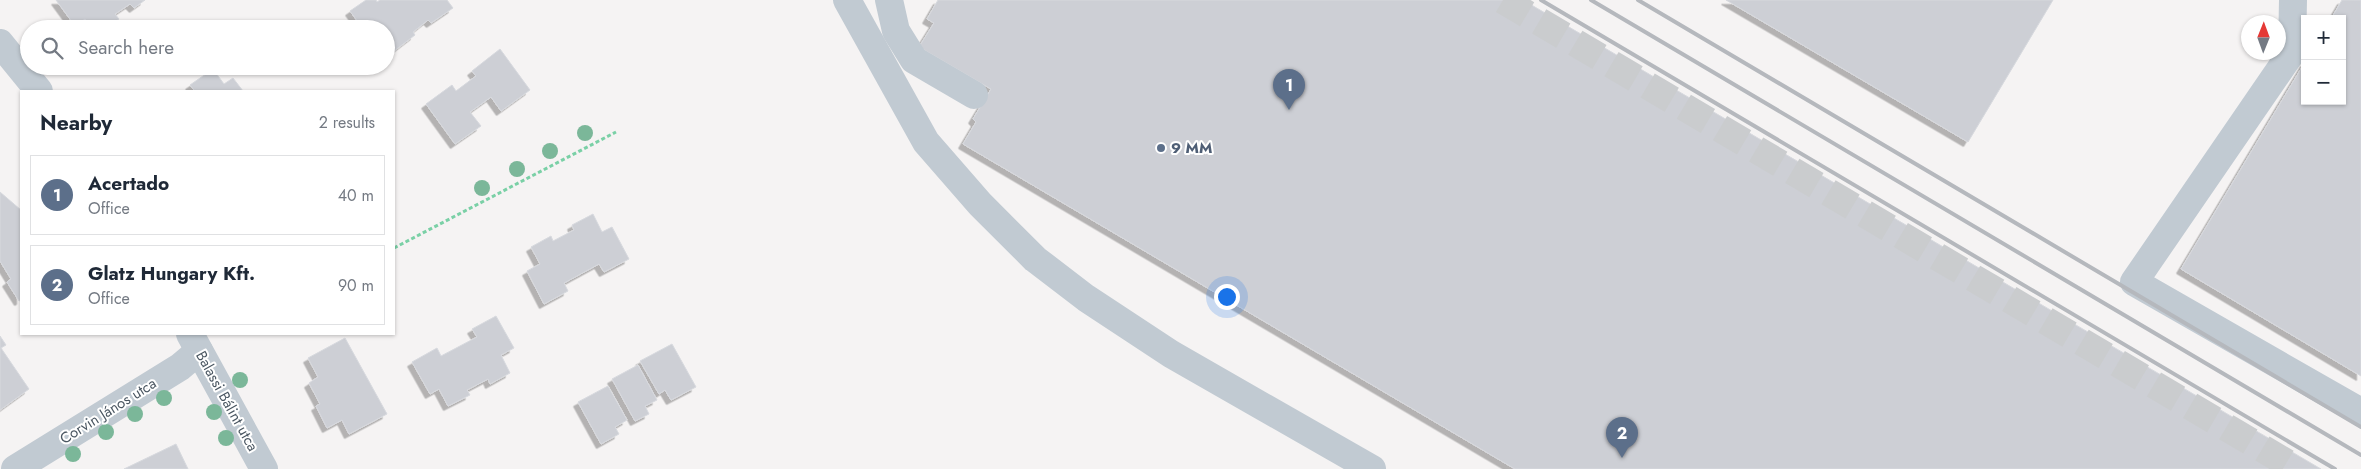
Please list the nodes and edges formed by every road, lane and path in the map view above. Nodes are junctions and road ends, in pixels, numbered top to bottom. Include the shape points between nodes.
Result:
1 (847, 0) edge
2 (888, 0) edge
3 (2293, 0) edge
4 (0, 43) edge
5 (20, 67) edge
6 (27, 75) edge
7 (39, 90) edge
8 (974, 95) dead end
9 (616, 132) dead end
10 (395, 247) edge
11 (195, 342) edge
12 (2361, 412) edge
13 (15, 469) edge
14 (264, 469) edge
15 (1372, 469) edge

1 - 15 street via 926,142 980,204 1035,259 1086,298 1171,354
2 - 8 street via 896,31 914,60
3 - 12 street via 2292,52 2134,282
4 - 5 street
6 - 7 street
9 - 10 path
11 - 13 street, Corvin János utca via 180,367
11 - 14 street, Balassi Bálint utca

